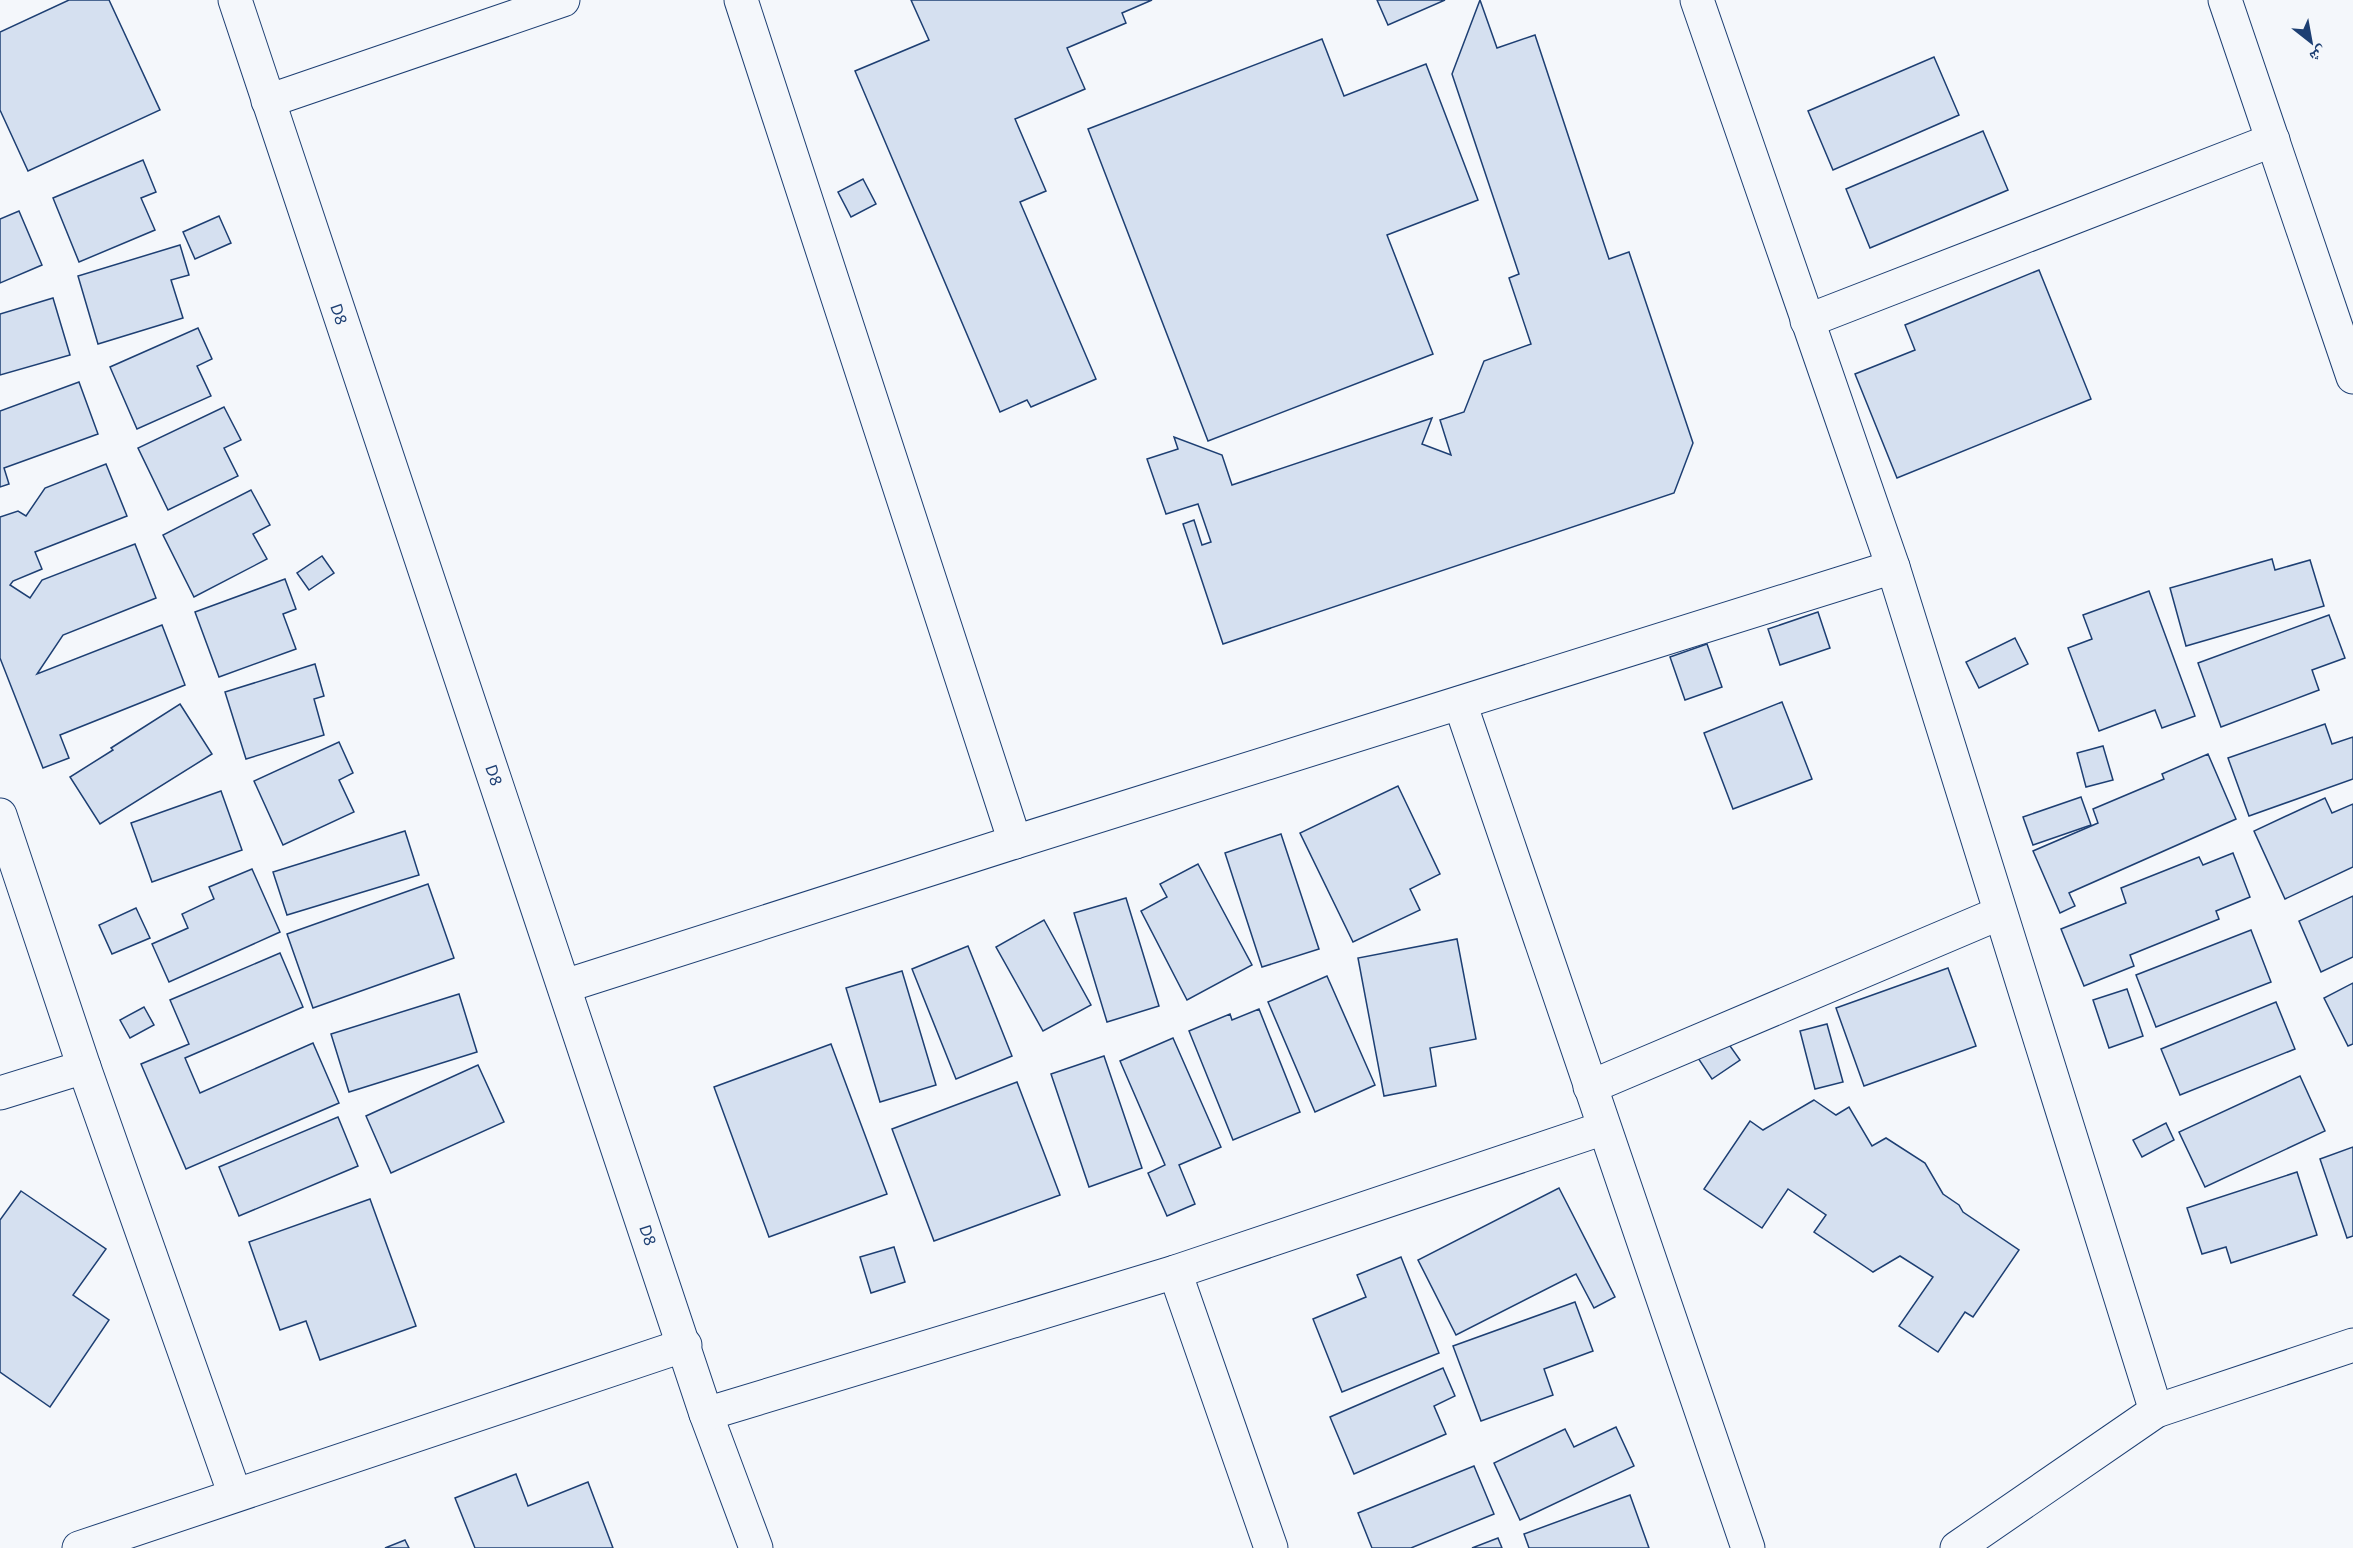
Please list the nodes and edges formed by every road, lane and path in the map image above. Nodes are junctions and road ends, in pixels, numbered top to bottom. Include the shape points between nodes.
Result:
1 (235, 0) edge
2 (563, 0) edge
3 (741, 0) edge
4 (1697, 0) edge
5 (2225, 0) edge
6 (268, 101) junction
7 (2273, 140) junction
8 (1808, 321) junction
9 (2353, 377) edge
10 (1893, 567) junction
11 (1460, 703) junction
12 (0, 815) edge
13 (1015, 842) junction
14 (2000, 913) junction
15 (565, 986) junction
16 (84, 1067) junction
17 (1590, 1087) junction
18 (0, 1093) edge
19 (1604, 1128) junction
20 (1175, 1272) junction
21 (685, 1345) junction
22 (2353, 1345) edge
23 (2156, 1411) junction
24 (706, 1414) junction
25 (235, 1495) junction
26 (79, 1548) edge
27 (756, 1548) edge
28 (1271, 1548) edge
29 (1748, 1548) edge
30 (1957, 1548) edge

1 - 6 street, D8
2 - 6 street
3 - 13 street
4 - 8 street
5 - 7 street
6 - 15 street, D8
7 - 8 street
7 - 9 street
8 - 10 street
10 - 11 street
10 - 14 street
11 - 13 street
11 - 17 street
12 - 16 street
13 - 15 street
14 - 17 street
14 - 23 street
15 - 21 street, D8
16 - 18 street
16 - 25 street
17 - 19 street
19 - 20 street
19 - 29 street
20 - 24 street
20 - 28 street
21 - 24 street, D8
21 - 25 street
22 - 23 street
23 - 30 street
24 - 27 street, D8
25 - 26 street

